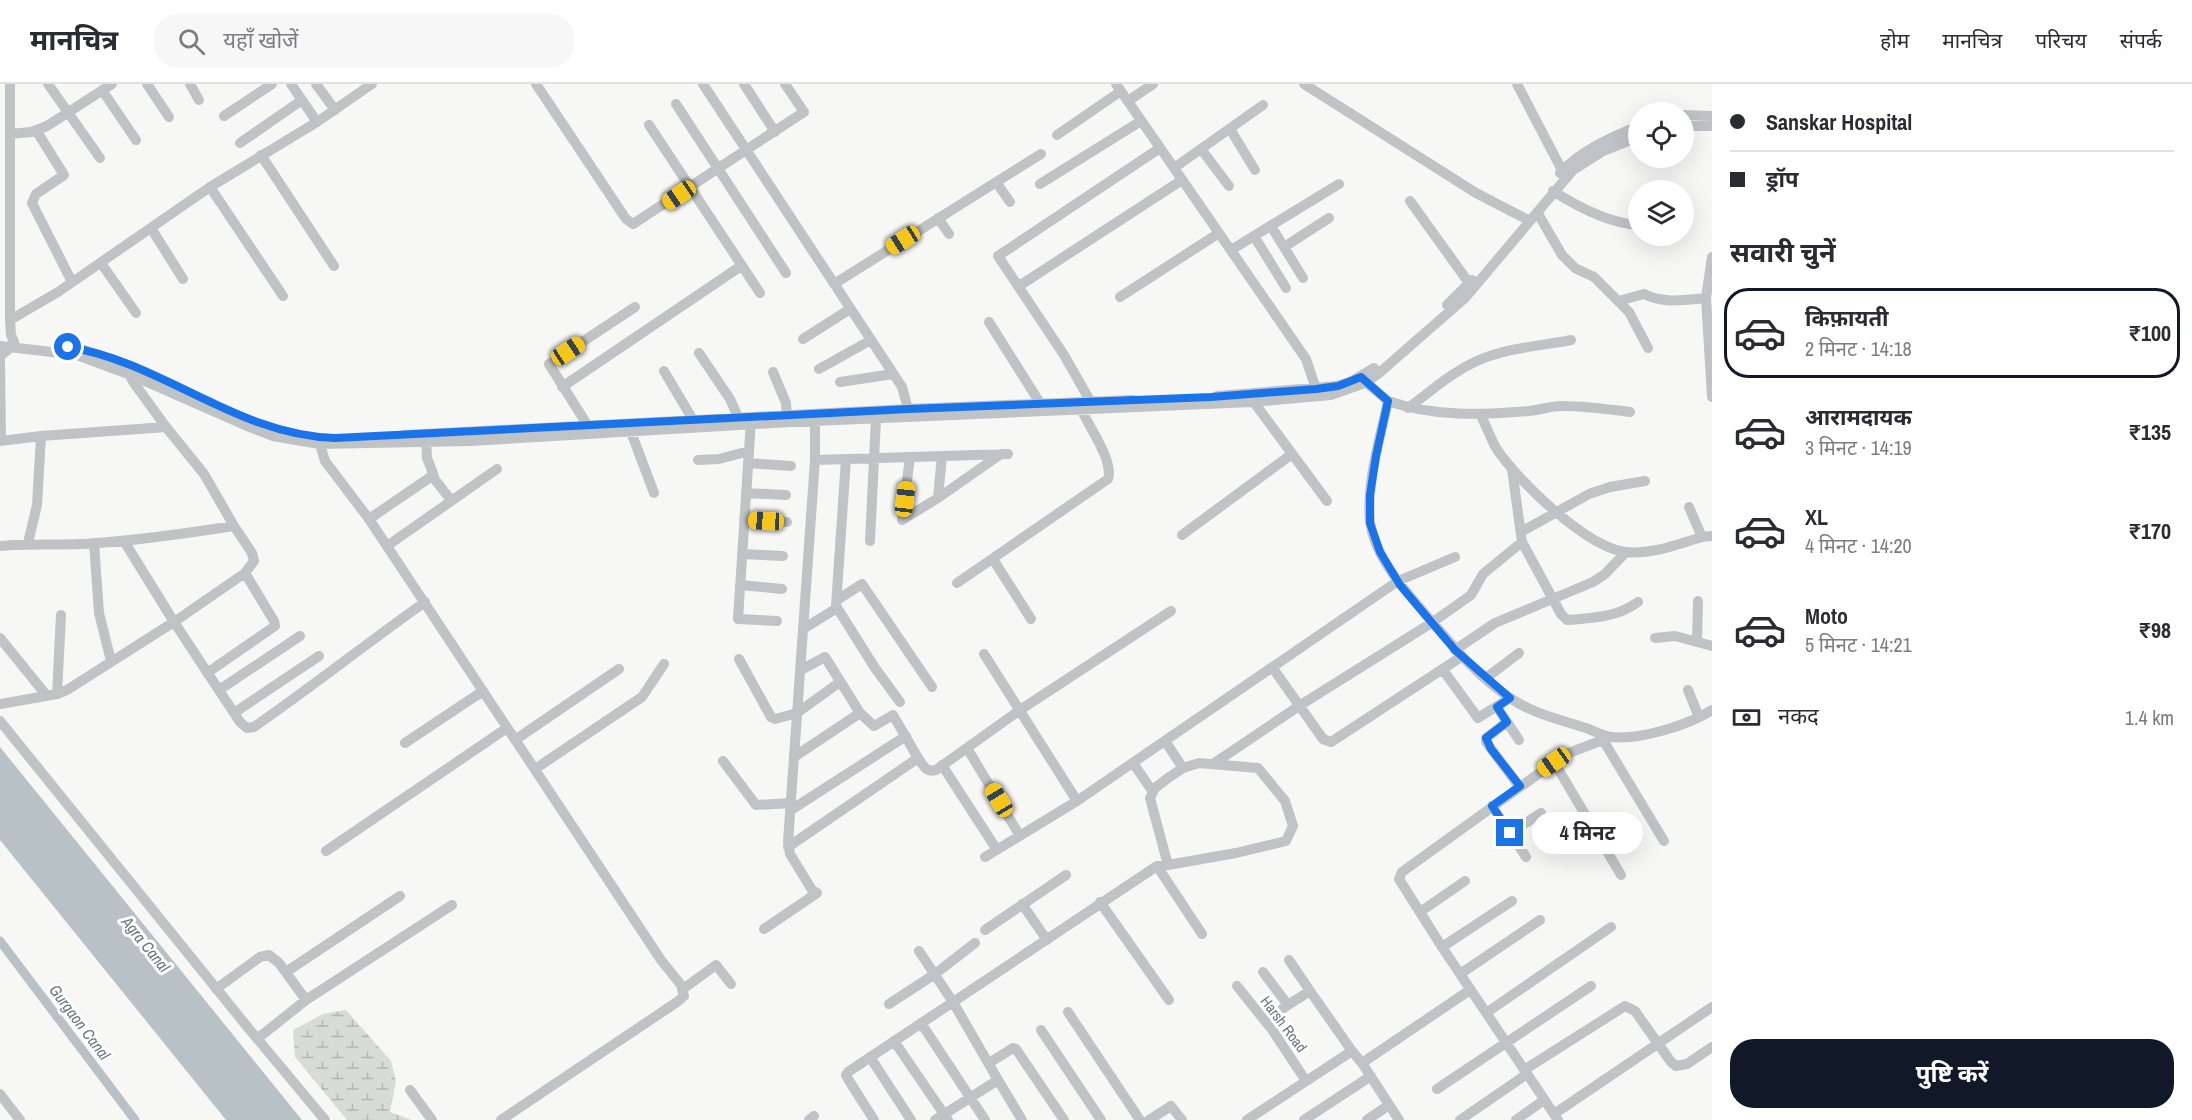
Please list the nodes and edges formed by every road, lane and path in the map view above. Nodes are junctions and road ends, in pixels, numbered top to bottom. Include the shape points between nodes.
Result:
1 (10, 84) edge
2 (48, 84) edge
3 (147, 84) edge
4 (190, 84) edge
5 (272, 84) edge
6 (291, 84) edge
7 (316, 84) edge
8 (372, 84) edge
9 (536, 84) edge
10 (703, 84) edge
11 (744, 84) edge
12 (785, 84) edge
13 (1153, 84) edge
14 (1304, 84) edge
15 (1517, 84) edge
16 (109, 86) edge
17 (357, 88) edge
18 (1118, 88) edge
19 (199, 100) dead end
20 (302, 100) junction
21 (1128, 101) junction
22 (676, 104) dead end
23 (1263, 105) dead end
24 (335, 110) junction
25 (68, 113) junction
26 (1694, 115) edge
27 (224, 116) dead end
28 (1712, 116) edge
29 (169, 117) dead end
30 (1142, 121) junction
31 (317, 122) junction
32 (649, 124) dead end
33 (1694, 126) edge
34 (1712, 126) edge
35 (1230, 129) junction
36 (36, 130) junction
37 (1628, 131) edge
38 (775, 132) junction
39 (10, 134) junction
40 (1057, 135) dead end
41 (136, 140) dead end
42 (1628, 141) edge
43 (240, 143) dead end
44 (1160, 148) junction
45 (1201, 149) junction
46 (747, 150) junction
47 (1041, 153) dead end
48 (261, 155) junction
49 (100, 158) dead end
50 (1174, 168) junction
51 (718, 169) junction
52 (1255, 170) dead end
53 (1564, 174) junction
54 (1182, 180) junction
55 (996, 182) junction
56 (1040, 184) dead end
57 (1339, 184) dead end
58 (1229, 186) dead end
59 (210, 187) junction
60 (690, 188) junction
61 (1553, 191) junction
62 (1410, 201) dead end
63 (1010, 202) dead end
64 (1538, 212) junction
65 (938, 218) junction
66 (1329, 218) dead end
67 (1527, 220) junction
68 (1628, 225) edge
69 (1271, 226) junction
70 (150, 228) junction
71 (1219, 233) junction
72 (949, 234) dead end
73 (1254, 236) junction
74 (1284, 247) junction
75 (1231, 250) junction
76 (101, 263) junction
77 (1711, 263) edge
78 (334, 266) dead end
79 (741, 266) junction
80 (786, 273) dead end
81 (1303, 278) dead end
82 (183, 279) dead end
83 (72, 282) junction
84 (1469, 283) junction
85 (834, 284) junction
86 (1019, 286) junction
87 (1286, 288) dead end
88 (760, 293) dead end
89 (283, 296) dead end
90 (1120, 297) dead end
91 (1706, 298) junction
92 (1618, 301) junction
93 (635, 307) dead end
94 (850, 309) junction
95 (136, 313) dead end
96 (10, 320) junction
97 (989, 321) dead end
98 (803, 339) dead end
99 (871, 340) junction
100 (1571, 340) dead end
101 (6, 342) edge
102 (1648, 348) dead end
103 (699, 353) dead end
104 (0, 357) edge
105 (819, 369) dead end
106 (133, 371) junction
107 (664, 371) dead end
108 (773, 372) dead end
109 (894, 374) junction
110 (1363, 380) junction
111 (840, 382) dead end
112 (562, 387) junction
113 (1316, 389) junction
114 (1712, 397) edge
115 (1250, 398) junction
116 (1388, 401) junction
117 (1093, 405) junction
118 (1036, 406) junction
119 (1408, 408) junction
120 (1081, 410) junction
121 (1630, 412) dead end
122 (910, 413) junction
123 (1480, 414) junction
124 (738, 417) junction
125 (815, 417) junction
126 (787, 419) junction
127 (876, 419) junction
128 (750, 421) junction
129 (696, 424) junction
130 (166, 427) junction
131 (581, 429) junction
132 (635, 429) junction
133 (41, 436) junction
134 (426, 438) junction
135 (0, 441) edge
136 (319, 441) junction
137 (749, 451) junction
138 (1292, 454) junction
139 (942, 456) junction
140 (910, 457) junction
141 (846, 459) junction
142 (873, 459) junction
143 (698, 460) dead end
144 (815, 460) junction
145 (748, 463) junction
146 (790, 466) dead end
147 (497, 469) dead end
148 (1512, 469) junction
149 (434, 476) junction
150 (1645, 481) dead end
151 (654, 493) dead end
152 (746, 493) junction
153 (786, 495) dead end
154 (938, 498) junction
155 (452, 500) junction
156 (1327, 501) dead end
157 (1689, 507) dead end
158 (1557, 513) junction
159 (369, 519) junction
160 (744, 520) junction
161 (787, 522) dead end
162 (234, 526) junction
163 (1182, 535) dead end
164 (1522, 537) junction
165 (1707, 537) edge
166 (124, 541) junction
167 (870, 541) dead end
168 (28, 543) junction
169 (94, 543) junction
170 (0, 546) edge
171 (387, 546) junction
172 (1626, 552) junction
173 (742, 554) junction
174 (783, 556) dead end
175 (1455, 557) dead end
176 (993, 559) junction
177 (245, 573) junction
178 (1398, 582) junction
179 (957, 583) dead end
180 (740, 585) junction
181 (782, 589) dead end
182 (1553, 599) junction
183 (1698, 601) dead end
184 (425, 602) junction
185 (1638, 602) dead end
186 (837, 604) junction
187 (1171, 611) dead end
188 (61, 615) dead end
189 (1031, 619) dead end
190 (777, 621) dead end
191 (174, 622) junction
192 (1433, 622) junction
193 (803, 629) junction
194 (300, 636) dead end
195 (0, 638) edge
196 (1655, 638) dead end
197 (1697, 642) junction
198 (1712, 646) edge
199 (1519, 653) dead end
200 (984, 654) dead end
201 (1458, 654) junction
202 (319, 656) dead end
203 (739, 659) dead end
204 (111, 661) junction
205 (664, 663) dead end
206 (1272, 667) junction
207 (619, 669) dead end
208 (1443, 669) junction
209 (801, 670) junction
210 (207, 673) junction
211 (1486, 678) junction
212 (840, 682) junction
213 (932, 687) dead end
214 (219, 690) junction
215 (1688, 690) dead end
216 (483, 691) junction
217 (52, 695) junction
218 (1510, 698) junction
219 (900, 702) dead end
220 (0, 704) edge
221 (1299, 706) junction
222 (1497, 707) junction
223 (1020, 710) junction
224 (1712, 710) edge
225 (234, 713) junction
226 (797, 713) junction
227 (860, 713) junction
228 (1699, 717) junction
229 (0, 721) edge
230 (1507, 722) junction
231 (507, 728) junction
232 (906, 736) junction
233 (1607, 738) junction
234 (515, 740) junction
235 (1519, 740) dead end
236 (1166, 741) junction
237 (405, 743) dead end
238 (967, 747) junction
239 (794, 756) junction
240 (918, 758) junction
241 (723, 761) dead end
242 (1554, 762) junction
243 (1133, 763) junction
244 (1213, 764) junction
245 (942, 765) junction
246 (1183, 768) junction
247 (535, 769) junction
248 (1520, 786) junction
249 (1153, 792) junction
250 (1077, 801) junction
251 (791, 806) junction
252 (1492, 806) junction
253 (1541, 813) dead end
254 (1510, 833) junction
255 (1020, 836) junction
256 (1664, 841) dead end
257 (788, 847) junction
258 (997, 850) junction
259 (326, 851) dead end
260 (985, 857) dead end
261 (1526, 857) dead end
262 (1162, 865) junction
263 (1066, 875) dead end
264 (1621, 875) dead end
265 (1465, 881) dead end
266 (400, 896) dead end
267 (1512, 901) dead end
268 (1100, 902) junction
269 (1022, 904) junction
270 (452, 905) dead end
271 (1420, 912) junction
272 (1540, 920) dead end
273 (1611, 927) dead end
274 (764, 928) dead end
275 (985, 930) dead end
276 (1202, 934) dead end
277 (1047, 940) junction
278 (975, 944) dead end
279 (1442, 947) junction
280 (919, 951) dead end
281 (1289, 960) dead end
282 (286, 972) junction
283 (1263, 972) dead end
284 (935, 974) junction
285 (1460, 974) junction
286 (731, 984) dead end
287 (1237, 986) dead end
288 (1591, 986) dead end
289 (683, 988) junction
290 (216, 989) junction
291 (1470, 990) junction
292 (1310, 991) junction
293 (306, 1000) junction
294 (1169, 1000) dead end
295 (953, 1002) junction
296 (889, 1004) dead end
297 (1287, 1005) junction
298 (1712, 1006) edge
299 (1068, 1012) dead end
300 (1486, 1012) junction
301 (1266, 1022) junction
302 (921, 1023) junction
303 (1041, 1030) dead end
304 (257, 1039) junction
305 (894, 1041) junction
306 (1506, 1043) junction
307 (1658, 1044) junction
308 (1712, 1047) edge
309 (1352, 1051) junction
310 (870, 1057) junction
311 (989, 1063) junction
312 (1362, 1063) junction
313 (1526, 1072) junction
314 (1371, 1076) junction
315 (998, 1080) junction
316 (1306, 1081) junction
317 (1437, 1089) dead end
318 (410, 1090) dead end
319 (0, 1094) edge
320 (970, 1096) junction
321 (1544, 1100) junction
322 (1389, 1105) junction
323 (1556, 1117) edge
324 (942, 1118) edge
325 (20, 1120) edge
326 (325, 1120) edge
327 (432, 1120) edge
328 (501, 1120) edge
329 (874, 1120) edge
330 (911, 1120) edge
331 (985, 1120) edge
332 (1022, 1120) edge
333 (1064, 1120) edge
334 (1101, 1120) edge
335 (1140, 1120) edge
336 (1149, 1120) edge
337 (1182, 1120) edge
338 (1247, 1120) edge
339 (1304, 1120) edge
340 (1367, 1120) edge
341 (1400, 1120) edge
342 (1460, 1120) edge
343 (1516, 1120) edge

1 - 39 street
2 - 25 street
3 - 29 street
4 - 19 street
5 - 27 street
6 - 20 street
7 - 24 street
8 - 17 street
9 - 60 street via 631,223 636,224
10 - 46 street
11 - 38 street
12 - 38 street via 804,112
13 - 21 street
14 - 67 street via 1476,193
15 - 53 street
16 - 25 street
16 - 41 street
17 - 24 street
18 - 21 street
18 - 40 street
20 - 31 street
20 - 43 street
21 - 30 street
22 - 51 street
23 - 35 street
24 - 31 street
25 - 36 street
25 - 49 street
26 - 28 street
30 - 44 street
30 - 56 street
31 - 48 street
32 - 60 street
33 - 34 street
35 - 45 street
35 - 52 street
36 - 39 street
36 - 83 street via 64,175 36,194 32,203
37 - 53 street via 1578,157
38 - 46 street
39 - 96 street
42 - 53 street
44 - 50 street
44 - 86 street via 998,256
45 - 50 street
45 - 58 street
46 - 51 street
46 - 85 street
47 - 55 street
48 - 59 street
48 - 78 street
50 - 54 street
51 - 60 street
51 - 80 street
53 - 61 street
53 - 67 street
54 - 71 street
54 - 86 street
55 - 63 street
55 - 65 street
57 - 69 street
59 - 70 street
59 - 89 street
60 - 79 street
61 - 64 street
61 - 68 street via 1579,208
62 - 84 street
64 - 67 street
64 - 92 street via 1562,255 1575,268 1594,277
65 - 72 street
65 - 85 street
66 - 74 street
67 - 84 street
67 - 110 street via 1465,298 1393,362
69 - 73 street
69 - 74 street
70 - 76 street
70 - 82 street
71 - 75 street
71 - 90 street
73 - 75 street
73 - 87 street
74 - 81 street
75 - 113 street via 1306,359
76 - 83 street
76 - 95 street
77 - 91 street
79 - 88 street
79 - 112 street
83 - 96 street
84 - 110 street
85 - 94 street
86 - 117 street
91 - 92 street via 1673,301 1644,294
91 - 114 street
92 - 102 street via 1629,312
93 - 112 street via 549,363
94 - 98 street
94 - 99 street
96 - 101 street
97 - 118 street
99 - 105 street
99 - 109 street
100 - 119 street via 1479,360
101 - 104 street
101 - 106 street via 81,349
103 - 124 street
104 - 135 street
106 - 130 street via 134,383
106 - 136 street via 264,433 299,442
107 - 129 street
108 - 126 street
109 - 111 street
109 - 122 street
110 - 113 street
110 - 115 street via 1331,395
110 - 116 street
112 - 131 street
113 - 115 street
115 - 117 street
115 - 138 street
116 - 119 street
116 - 178 street via 1372,485 1370,523 1380,552
117 - 118 street
117 - 120 street
118 - 120 street
118 - 122 street
119 - 123 street
120 - 176 street via 1108,462 1108,479
121 - 123 street via 1558,406
122 - 125 street
122 - 127 street
123 - 148 street
124 - 128 street
124 - 129 street
125 - 126 street
125 - 127 street
125 - 144 street
126 - 128 street
127 - 142 street
128 - 129 street
128 - 137 street
129 - 132 street
130 - 133 street
130 - 162 street via 204,474
131 - 132 street
131 - 134 street
132 - 151 street
133 - 135 street
133 - 168 street via 37,505
134 - 136 street
134 - 149 street via 427,458
136 - 159 street via 328,465
137 - 143 street
137 - 145 street
138 - 156 street
138 - 163 street
139 - 140 street
139 - 154 street
139 - 154 street via 1005,454
140 - 142 street
140 - 154 street via 902,520
141 - 142 street
141 - 144 street
141 - 186 street
142 - 167 street
144 - 193 street
145 - 146 street
145 - 152 street
147 - 155 street
148 - 158 street
148 - 164 street
149 - 155 street
149 - 159 street
150 - 158 street via 1598,491
152 - 153 street
152 - 160 street
155 - 171 street
157 - 165 street
158 - 164 street
158 - 172 street via 1597,541
159 - 171 street
160 - 161 street
160 - 173 street
162 - 166 street
162 - 177 street via 254,558
164 - 182 street
164 - 192 street via 1483,574 1471,596
165 - 172 street via 1643,553
166 - 169 street
166 - 191 street
168 - 169 street
168 - 170 street
169 - 204 street via 99,613
171 - 184 street
172 - 182 street via 1599,579
173 - 174 street
173 - 180 street
175 - 178 street
176 - 179 street
176 - 189 street
177 - 191 street
177 - 210 street via 275,626
178 - 192 street
178 - 206 street
180 - 181 street
180 - 190 street via 738,619
182 - 185 street via 1567,620 1605,617
182 - 201 street via 1495,623
183 - 197 street
184 - 216 street
184 - 225 street via 254,727 247,728
186 - 193 street
186 - 213 street via 862,584
186 - 219 street
187 - 223 street
188 - 217 street
191 - 204 street
191 - 210 street
192 - 201 street
192 - 221 street
193 - 209 street
194 - 214 street
195 - 217 street
196 - 197 street via 1675,636
197 - 198 street
199 - 211 street
200 - 223 street
201 - 208 street
201 - 211 street
202 - 225 street
203 - 226 street via 771,717 780,719
204 - 217 street via 67,690
205 - 247 street via 642,697
206 - 221 street
206 - 236 street
207 - 234 street
208 - 221 street via 1331,742 1323,739
208 - 222 street via 1478,718
209 - 212 street via 825,657
209 - 226 street
210 - 214 street
211 - 218 street
212 - 226 street
212 - 227 street
214 - 225 street
215 - 228 street
216 - 231 street
216 - 237 street
217 - 220 street
218 - 222 street
218 - 233 street
221 - 244 street
222 - 230 street
223 - 238 street
223 - 250 street
224 - 228 street
226 - 239 street
227 - 232 street via 874,726 893,715
227 - 239 street
228 - 233 street via 1658,731
229 - 290 street
230 - 235 street
230 - 248 street via 1486,742
231 - 234 street
231 - 259 street
232 - 240 street
232 - 251 street
233 - 242 street
233 - 256 street
234 - 247 street
236 - 243 street
236 - 246 street
238 - 245 street
238 - 255 street
239 - 251 street
240 - 245 street via 927,770
240 - 257 street
241 - 251 street via 756,805
242 - 248 street
242 - 264 street
243 - 249 street
243 - 250 street
244 - 246 street
244 - 262 street via 1258,768 1285,801 1293,826 1289,837 1246,850
245 - 258 street
246 - 249 street
247 - 289 street
248 - 252 street
249 - 262 street via 1150,798
250 - 255 street
251 - 257 street
252 - 254 street
252 - 271 street via 1400,875
253 - 254 street
254 - 261 street
255 - 258 street
257 - 274 street via 817,893
258 - 260 street
262 - 268 street
262 - 276 street
263 - 269 street
265 - 271 street
266 - 282 street
267 - 279 street
268 - 277 street
268 - 294 street
269 - 275 street
269 - 277 street
270 - 293 street
271 - 279 street
272 - 285 street
273 - 300 street
277 - 295 street
278 - 284 street
279 - 285 street
280 - 284 street
281 - 292 street
282 - 290 street via 274,958 260,957
282 - 293 street
283 - 297 street
284 - 295 street
284 - 296 street
285 - 291 street
286 - 289 street via 716,965
287 - 301 street, Harsh Road
288 - 306 street
289 - 328 street via 684,996 677,1002
290 - 304 street
291 - 300 street
291 - 312 street
292 - 297 street
292 - 309 street
293 - 304 street
295 - 302 street
295 - 311 street
297 - 301 street
298 - 307 street
299 - 335 street
300 - 306 street
301 - 316 street, Harsh Road
302 - 305 street
302 - 320 street
303 - 334 street
304 - 326 street
305 - 310 street
305 - 324 street
306 - 313 street
306 - 317 street
307 - 308 street via 1676,1066 1687,1064
307 - 313 street via 1635,1011 1625,1006
307 - 323 street
309 - 312 street
309 - 316 street
310 - 329 street via 846,1075
310 - 330 street
311 - 315 street
311 - 333 street via 1016,1049
312 - 314 street
313 - 321 street
313 - 342 street
314 - 322 street
314 - 339 street
315 - 320 street
315 - 332 street
316 - 338 street
318 - 327 street
319 - 325 street
320 - 324 street
320 - 331 street
321 - 323 street
321 - 343 street
322 - 340 street
322 - 341 street
336 - 337 street via 1171,1106

